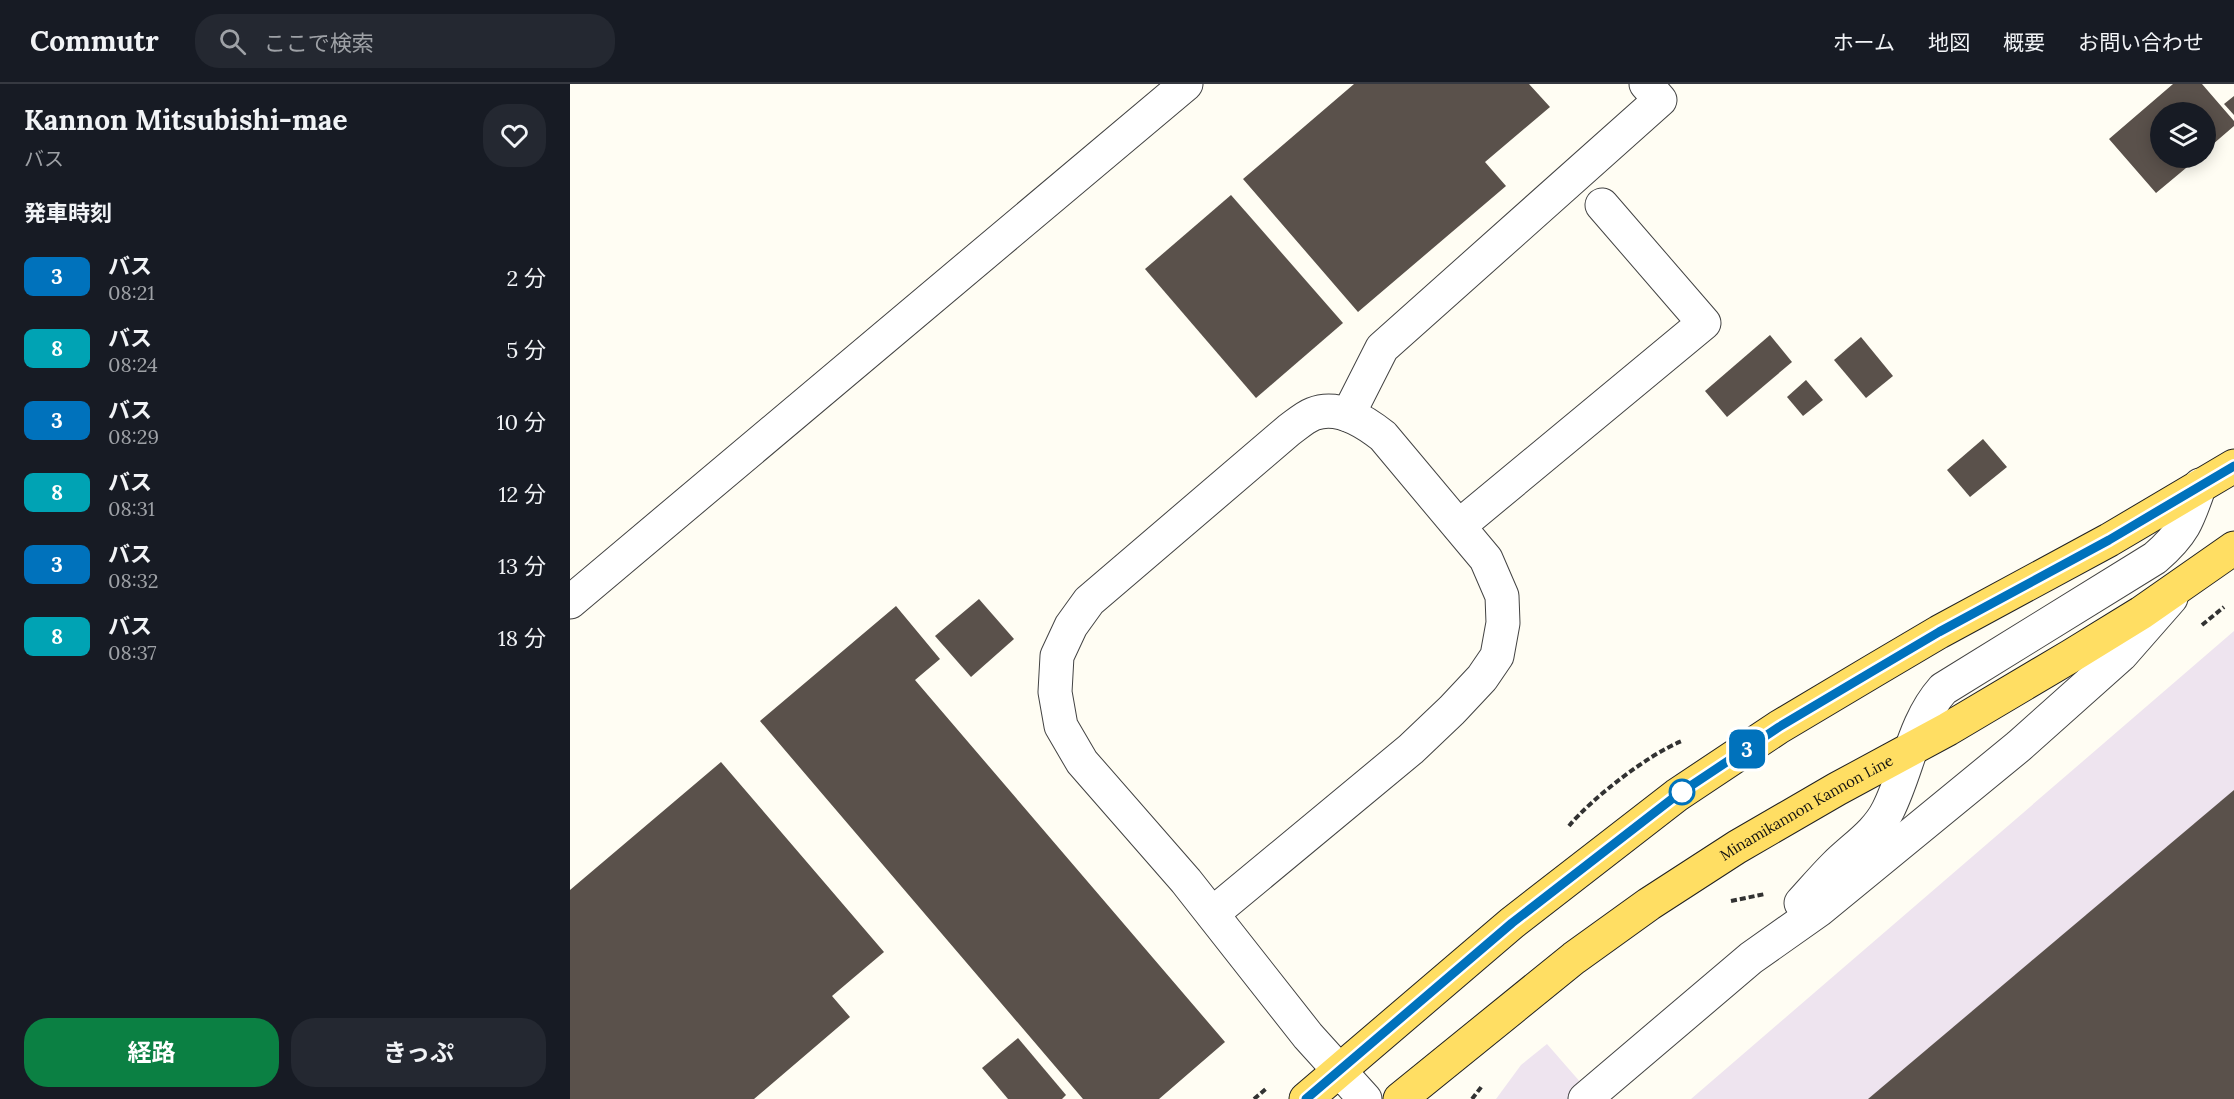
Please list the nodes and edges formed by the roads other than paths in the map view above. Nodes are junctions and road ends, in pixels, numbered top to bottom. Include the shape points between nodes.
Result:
1 (1186, 84) edge
2 (1646, 84) edge
3 (1602, 205) dead end
4 (1348, 415) junction
5 (2234, 466) edge
6 (2200, 485) junction
7 (1459, 526) junction
8 (2234, 548) edge
9 (2185, 582) junction
10 (570, 602) edge
11 (1912, 748) junction
12 (1212, 914) junction
13 (1751, 957) junction
14 (1340, 1071) junction
15 (1306, 1099) edge
16 (1365, 1099) edge
17 (1400, 1099) edge
18 (1585, 1099) edge

1 - 10 lane
2 - 4 lane via 1660,100 1382,348
3 - 7 lane via 1704,323
4 - 7 lane via 1383,436
4 - 12 lane via 1335,411 1313,414 1289,430 1089,601 1057,656 1055,692 1061,726 1082,762
5 - 6 main road
6 - 11 lane via 2187,522 2168,547 1943,690 1924,715
6 - 14 main road via 1873,671 1677,795 1512,923
7 - 12 lane via 1486,559 1502,596 1503,623 1497,656 1460,702 1411,749
8 - 9 main road, Minamikannon Kannon Line
9 - 11 main road, Minamikannon Kannon Line via 2081,650
9 - 13 lane via 2121,655 2019,746 1819,910
11 - 13 lane via 1879,824
11 - 17 main road, Minamikannon Kannon Line via 1737,847 1649,904 1574,958
12 - 14 lane
13 - 18 lane
14 - 15 main road
14 - 16 lane

